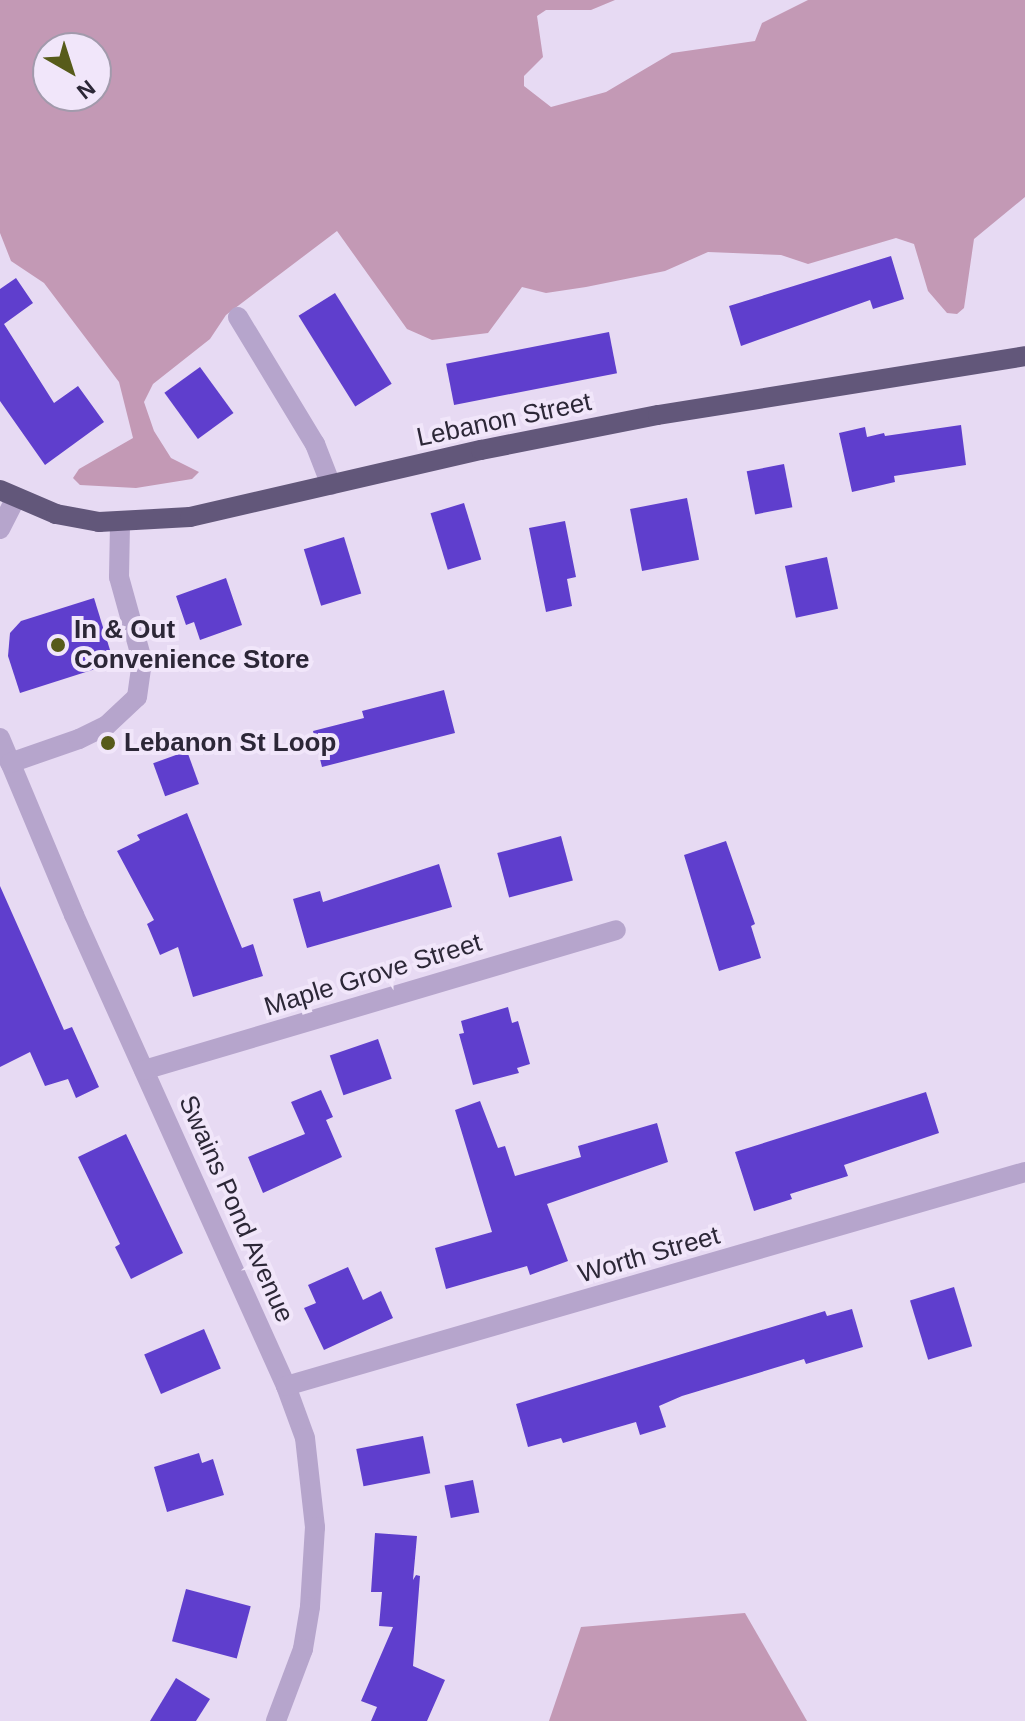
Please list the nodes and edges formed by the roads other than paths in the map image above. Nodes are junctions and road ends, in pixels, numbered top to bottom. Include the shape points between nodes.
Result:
1 (238, 317) dead end
2 (1025, 356) edge
3 (331, 485) junction
4 (7, 494) edge
5 (120, 523) junction
6 (0, 529) edge
7 (0, 738) edge
8 (10, 763) junction
9 (616, 930) dead end
10 (144, 1070) junction
11 (1025, 1172) edge
12 (286, 1386) junction
13 (276, 1721) edge

1 - 3 street via 315,444
2 - 3 main road, Lebanon Street via 658,415
3 - 5 main road, Lebanon Street via 190,517
4 - 5 main road, Lebanon Street via 56,514
4 - 6 street
5 - 8 street via 119,577 142,660 137,697 106,726
7 - 8 street, Swains Pond Avenue
8 - 10 street, Swains Pond Avenue
9 - 10 street, Maple Grove Street
10 - 12 street, Swains Pond Avenue
11 - 12 street, Worth Street
12 - 13 street, Swains Pond Avenue via 311,1472 314,1565 303,1649

